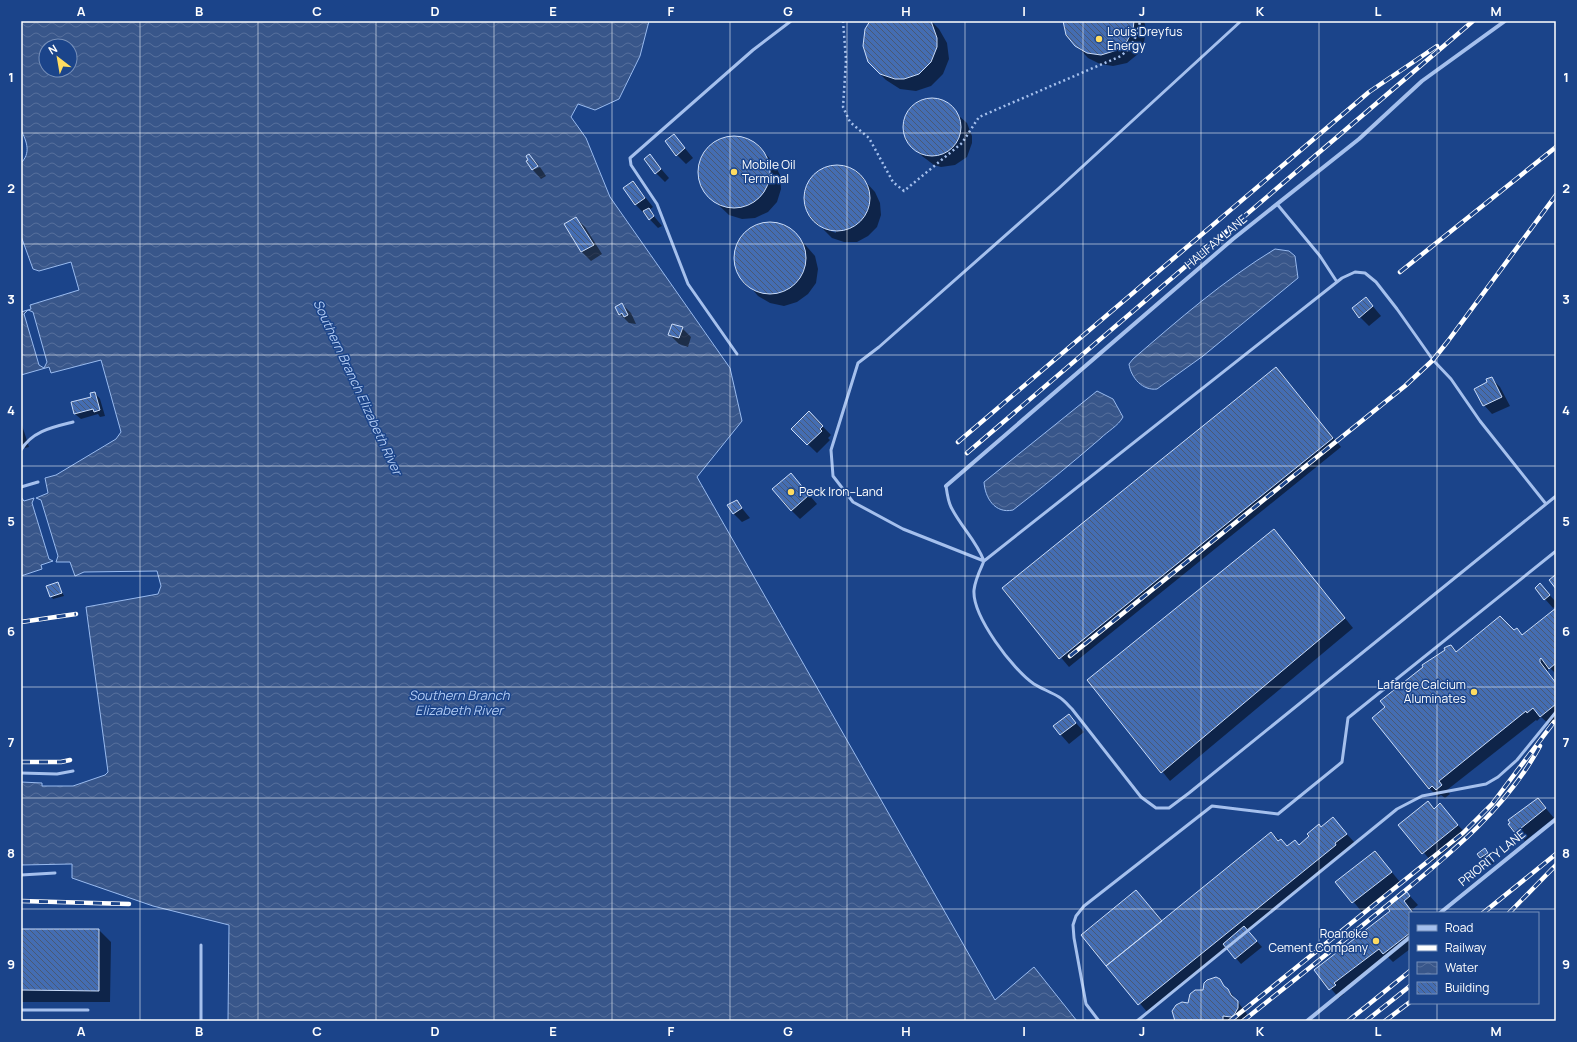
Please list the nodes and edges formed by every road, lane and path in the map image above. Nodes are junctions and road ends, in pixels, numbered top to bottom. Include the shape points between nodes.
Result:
1 (791, 21) edge
2 (843, 21) edge
3 (1140, 21) edge
4 (1241, 21) edge
5 (1499, 21) edge
6 (1505, 21) edge
7 (1498, 27) junction
8 (1277, 204) junction
9 (1337, 282) junction
10 (737, 354) dead end
11 (73, 422) dead end
12 (21, 450) edge
13 (38, 482) dead end
14 (946, 486) joint
15 (21, 487) edge
16 (1556, 496) edge
17 (1546, 504) junction
18 (1556, 551) edge
19 (984, 561) junction
20 (1556, 712) edge
21 (73, 771) dead end
22 (21, 773) edge
23 (1556, 819) edge
24 (55, 873) dead end
25 (21, 875) edge
26 (1441, 912) edge
27 (1409, 938) edge
28 (201, 945) dead end
29 (21, 1010) edge
30 (88, 1010) dead end
31 (201, 1021) edge
32 (1099, 1021) edge
33 (1137, 1021) edge
34 (1307, 1021) edge

1 - 10 lane via 753,50 630,158 631,165 657,204 688,284
2 - 3 path via 846,60 843,107 850,122 868,138 893,182 904,192 962,143 979,117 1121,56 1132,46 1138,34
4 - 19 lane via 1052,194 858,363 831,450 833,476 853,502 903,529
5 - 7 lane
6 - 7 street, HALIFAX LANE
7 - 8 street, HALIFAX LANE via 1422,81 1359,139
8 - 9 lane via 1320,256
8 - 14 street, HALIFAX LANE
9 - 17 lane via 1355,272 1365,273 1376,282 1433,360 1451,379 1480,421
9 - 19 lane
11 - 12 lane via 38,434
13 - 15 lane
14 - 19 lane via 950,506 978,546
16 - 17 lane
17 - 19 lane via 1169,808 1156,808 1141,797 1072,709 1060,697 1033,683 988,631 978,613 974,592
18 - 32 lane via 1348,718 1342,762 1278,814 1212,806 1084,906 1073,925 1074,938 1086,1004
20 - 33 lane via 1517,760 1498,777 1486,784 1422,796 1397,809
21 - 22 lane via 56,774
23 - 26 street, PRIORITY LANE
24 - 25 lane
27 - 34 street
28 - 31 lane
29 - 30 lane

